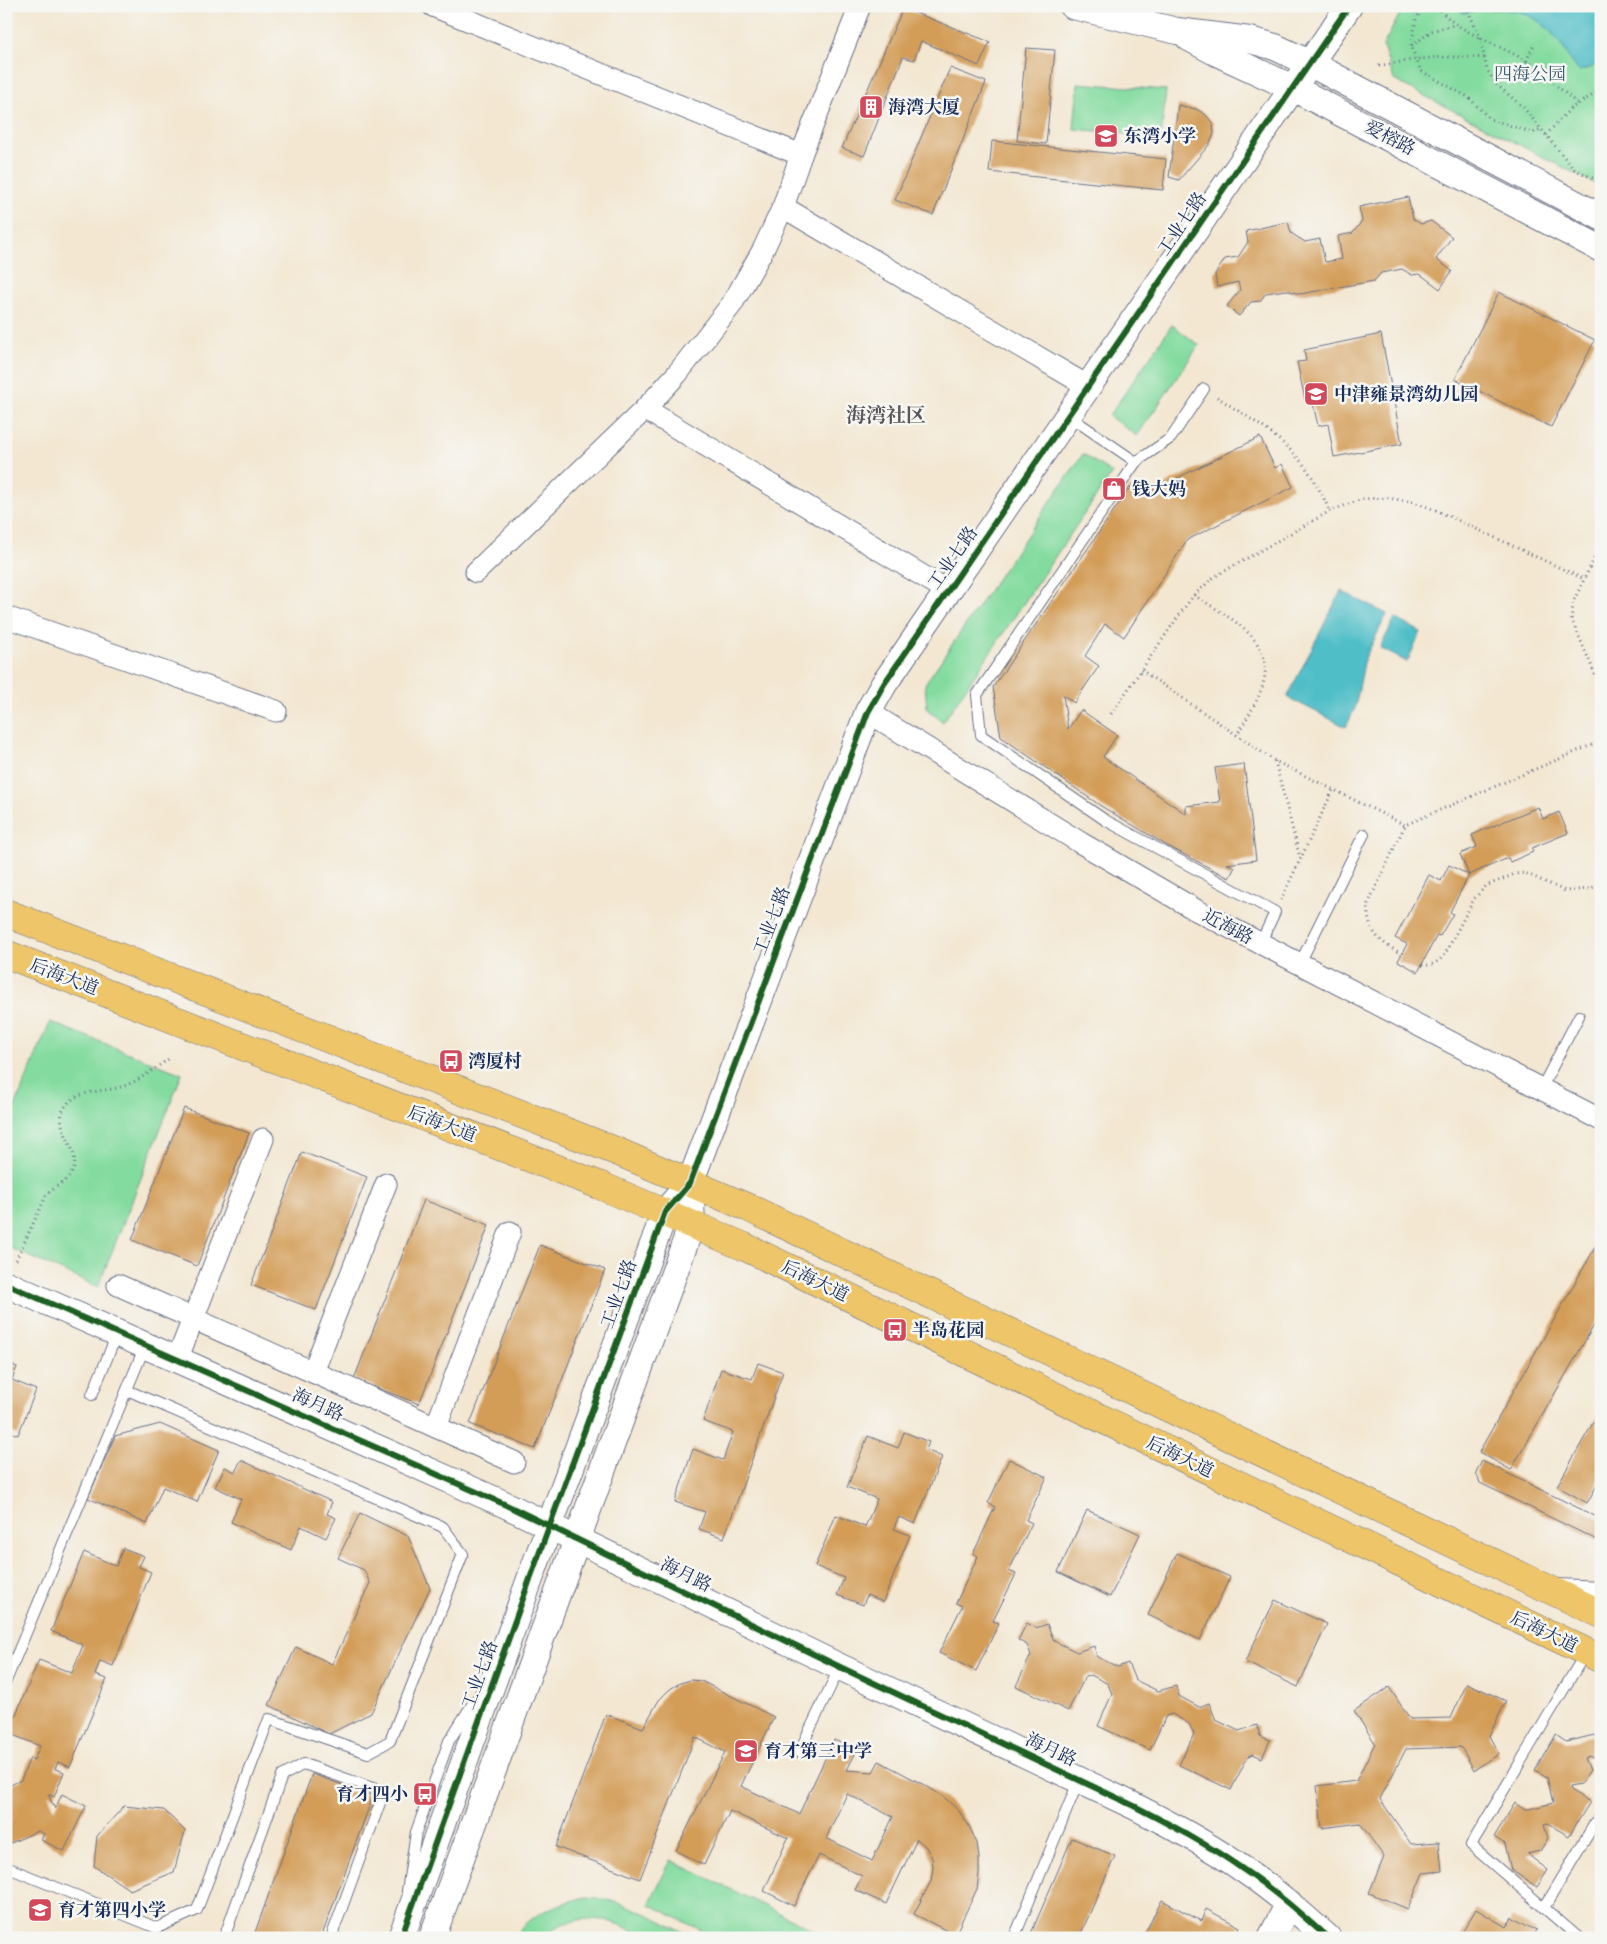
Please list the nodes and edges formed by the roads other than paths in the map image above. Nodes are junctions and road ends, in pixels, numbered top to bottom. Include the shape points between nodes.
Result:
1 (433, 6) edge
2 (860, 6) edge
3 (1074, 6) edge
4 (1349, 6) edge
5 (1118, 11) edge
6 (1177, 31) junction
7 (1309, 63) junction
8 (1293, 88) junction
9 (801, 155) junction
10 (783, 206) junction
11 (1601, 217) edge
12 (1601, 249) edge
13 (1089, 387) junction
14 (1204, 388) road end
15 (645, 409) junction
16 (1069, 416) junction
17 (1136, 462) junction
18 (476, 572) dead end
19 (948, 591) junction
20 (6, 616) edge
21 (276, 711) dead end
22 (868, 712) junction
23 (1364, 834) dead end
24 (6, 913) edge
25 (1260, 944) junction
26 (6, 954) edge
27 (1299, 965) junction
28 (1579, 1016) dead end
29 (1541, 1089) junction
30 (1601, 1120) edge
31 (263, 1139) dead end
32 (690, 1183) junction
33 (386, 1184) dead end
34 (665, 1212) junction
35 (692, 1224) junction
36 (510, 1232) dead end
37 (6, 1284) edge
38 (118, 1285) dead end
39 (193, 1319) junction
40 (118, 1333) junction
41 (145, 1345) junction
42 (177, 1360) junction
43 (313, 1372) junction
44 (127, 1390) junction
45 (92, 1395) dead end
46 (436, 1427) junction
47 (514, 1462) dead end
48 (550, 1525) junction
49 (577, 1538) junction
50 (1554, 1592) junction
51 (1601, 1594) edge
52 (1601, 1614) edge
53 (1594, 1656) edge
54 (840, 1667) junction
55 (6, 1682) edge
56 (799, 1752) dead end
57 (1079, 1780) junction
58 (1601, 1814) edge
59 (6, 1867) edge
60 (1289, 1903) junction
61 (1544, 1908) junction
62 (224, 1938) edge
63 (331, 1938) edge
64 (400, 1938) edge
65 (432, 1938) edge
66 (1014, 1938) edge
67 (1271, 1938) edge
68 (1328, 1938) edge
69 (1579, 1938) edge

1 - 9 street
2 - 9 street
3 - 5 street, 爱榕路
4 - 7 street, 工业七路
5 - 6 street, 爱榕路
6 - 7 street, 爱榕路 via 1250,40 1275,47
6 - 8 street, 爱榕路
7 - 8 street, 工业七路
7 - 11 street, 爱榕路
8 - 12 street, 爱榕路
8 - 13 street, 工业七路
9 - 10 street
10 - 13 street
10 - 15 street via 763,250 732,304
13 - 16 street, 工业七路
14 - 17 lane via 1171,438
15 - 18 street
15 - 19 street
16 - 17 lane
16 - 19 street, 工业七路
17 - 25 lane via 977,695 981,735 1105,820 1275,912
19 - 22 street, 工业七路
20 - 21 street
22 - 25 street, 近海路 via 1139,878
22 - 32 street, 工业七路
23 - 27 lane
24 - 32 main road via 616,1151
25 - 27 street, 近海路
26 - 34 main road, 后海大道
27 - 29 street, 近海路
28 - 29 lane
29 - 30 street, 近海路
31 - 39 street
32 - 34 street, 工业七路
32 - 35 street, 工业七路
32 - 50 main road via 766,1216
33 - 43 street
34 - 35 main road, 后海大道
34 - 48 street, 工业七路
35 - 49 street, 工业七路
35 - 53 main road, 后海大道
36 - 46 street
37 - 40 street, 海月路
38 - 39 street
39 - 42 street
39 - 43 street
40 - 41 street, 海月路
40 - 45 lane
41 - 42 street, 海月路
41 - 44 lane
42 - 48 street, 海月路
43 - 46 street
44 - 55 lane
44 - 59 lane via 443,1527 463,1554 390,1741 368,1753 270,1719 197,1910 157,1928
46 - 47 street
48 - 49 street, 海月路
48 - 64 street, 工业七路
49 - 54 street, 海月路
49 - 65 street, 工业七路
50 - 51 street
50 - 52 main road
53 - 61 lane via 1471,1845
54 - 56 lane
54 - 57 street, 海月路
57 - 60 street, 海月路 via 1212,1849
57 - 66 lane
58 - 61 lane
60 - 67 street
60 - 68 street, 海月路
61 - 69 lane
62 - 63 lane via 282,1776 304,1764 384,1792

